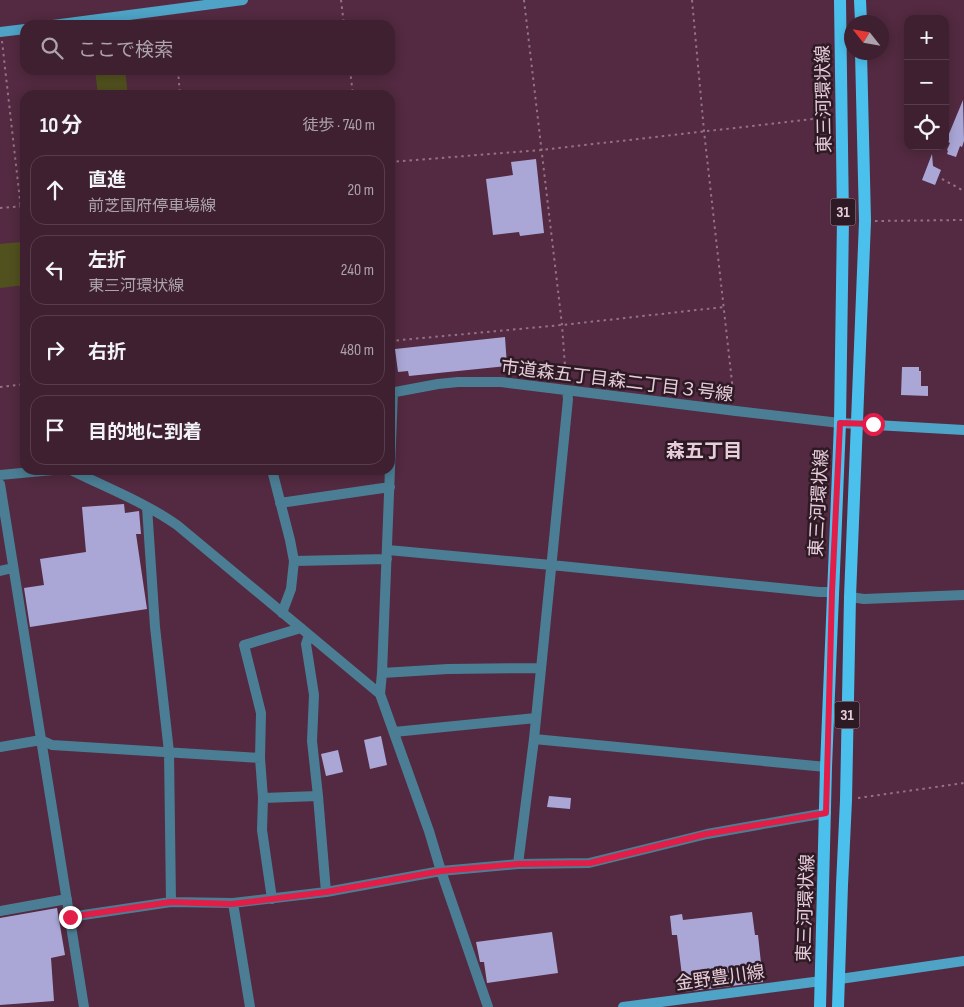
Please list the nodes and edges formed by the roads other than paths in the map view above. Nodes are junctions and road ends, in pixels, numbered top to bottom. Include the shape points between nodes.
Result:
1 (243, 0) edge
2 (840, 0) edge
3 (860, 0) edge
4 (860, 15) edge
5 (91, 20) edge
6 (20, 30) edge
7 (1, 32) edge
8 (861, 60) edge
9 (567, 391) junction
10 (395, 392) edge
11 (840, 423) junction
12 (856, 424) junction
13 (964, 430) edge
14 (20, 473) edge
15 (0, 475) edge
16 (81, 475) edge
17 (273, 475) edge
18 (390, 475) edge
19 (0, 484) edge
20 (390, 486) junction
21 (280, 503) junction
22 (147, 507) junction
23 (387, 554) junction
24 (294, 561) junction
25 (551, 565) junction
26 (13, 568) junction
27 (0, 571) edge
28 (832, 592) junction
29 (964, 595) edge
30 (850, 597) junction
31 (282, 613) junction
32 (305, 632) junction
33 (541, 668) junction
34 (382, 673) junction
35 (380, 694) junction
36 (536, 718) junction
37 (394, 732) junction
38 (534, 739) junction
39 (40, 740) junction
40 (0, 747) edge
41 (169, 752) junction
42 (260, 758) junction
43 (826, 767) junction
44 (318, 796) junction
45 (264, 798) junction
46 (826, 813) junction
47 (518, 864) junction
48 (441, 871) junction
49 (326, 892) junction
50 (67, 899) junction
51 (272, 899) junction
52 (171, 902) junction
53 (232, 904) junction
54 (0, 911) edge
55 (70, 917) junction
56 (964, 961) edge
57 (840, 979) junction
58 (821, 981) junction
59 (84, 1007) edge
60 (250, 1007) edge
61 (488, 1007) edge
62 (623, 1007) edge
63 (820, 1007) edge
64 (838, 1007) edge

1 - 5 main road
2 - 11 main road, 東三河環状線 / 31 via 843,219
3 - 4 main road
6 - 7 main road
8 - 12 main road, 東三河環状線 / 31 via 866,220
9 - 10 street, 市道森五丁目森二丁目３号線 via 474,381
9 - 11 street, 市道森五丁目森二丁目３号線
9 - 25 street
11 - 12 main road
11 - 28 main road, 東三河環状線 / 31
12 - 13 main road
12 - 30 main road, 東三河環状線 / 31
14 - 15 street
16 - 22 street
17 - 21 street
18 - 20 street
19 - 26 street
20 - 21 street
20 - 23 street
21 - 24 street
22 - 31 street via 177,525
22 - 41 street via 155,627
23 - 24 street
23 - 25 street
23 - 34 street
24 - 31 street via 291,590
25 - 28 street
25 - 33 street
26 - 27 street
26 - 39 street
28 - 43 main road, 東三河環状線 / 31
29 - 30 street
30 - 57 main road, 東三河環状線 / 31
31 - 32 street
32 - 35 street
32 - 42 street via 244,645 261,713
32 - 44 street via 314,695 312,741
33 - 34 street
33 - 36 street
34 - 35 street
35 - 37 street
36 - 37 street
36 - 38 street
37 - 48 street
38 - 43 street
38 - 47 street
39 - 40 street
39 - 41 street via 52,745
39 - 50 street
41 - 42 street
41 - 52 street
42 - 45 street
43 - 46 main road, 東三河環状線 / 31
44 - 45 street
44 - 49 street
45 - 51 street via 262,830
46 - 47 street via 706,834 590,863
46 - 58 main road, 東三河環状線 / 31
47 - 48 street
48 - 49 street
48 - 61 street
49 - 51 street
50 - 54 street
50 - 55 street
51 - 53 street
52 - 53 street
52 - 55 street
53 - 60 street
55 - 59 street
56 - 57 main road
57 - 64 main road, 東三河環状線 / 31
58 - 62 main road, 金野豊川線
58 - 63 main road, 東三河環状線 / 31

